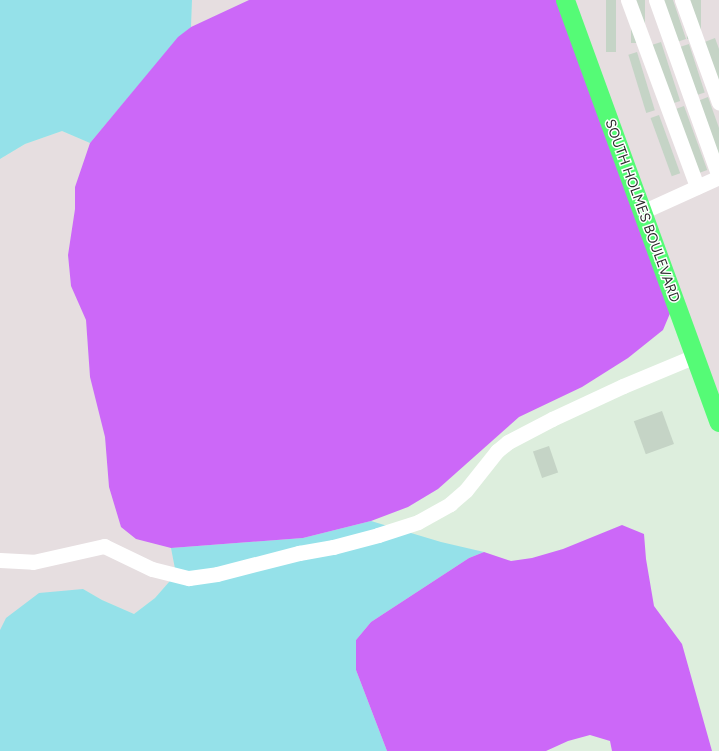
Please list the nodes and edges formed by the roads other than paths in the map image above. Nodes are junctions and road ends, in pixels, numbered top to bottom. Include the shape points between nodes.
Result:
1 (565, 0) edge
2 (628, 0) edge
3 (656, 0) edge
4 (682, 0) edge
5 (719, 103) edge
6 (719, 177) edge
7 (697, 187) junction
8 (642, 212) junction
9 (695, 356) junction
10 (718, 417) edge
11 (0, 560) edge

1 - 8 main road, SOUTH HOLMES BOULEVARD
2 - 7 lane
3 - 6 lane
4 - 5 lane
6 - 7 lane
7 - 8 lane
8 - 9 main road, SOUTH HOLMES BOULEVARD
9 - 10 main road, SOUTH HOLMES BOULEVARD
9 - 11 lane via 623,386 508,442 497,451 466,490 450,504 432,516 378,535 217,574 189,578 152,569 104,546 34,562

